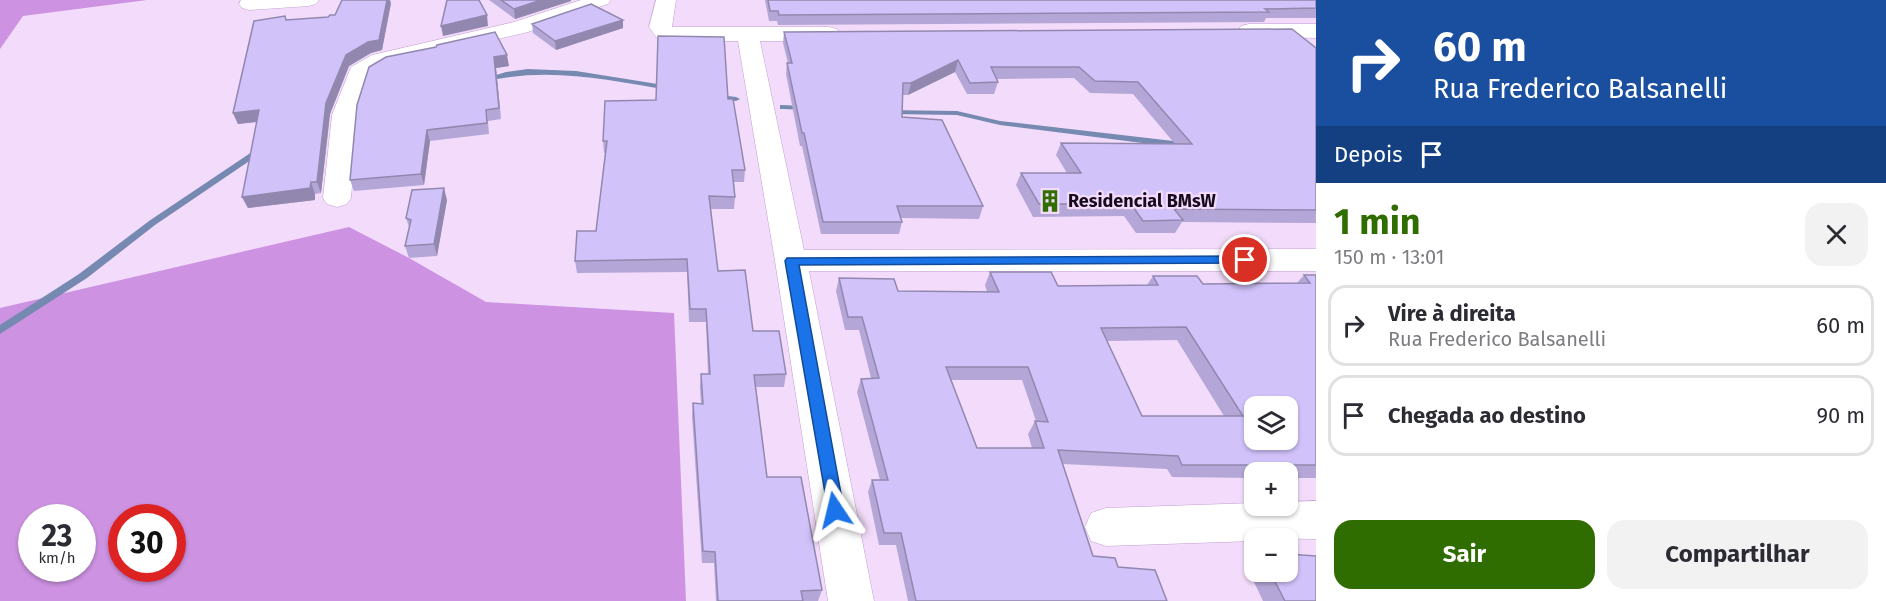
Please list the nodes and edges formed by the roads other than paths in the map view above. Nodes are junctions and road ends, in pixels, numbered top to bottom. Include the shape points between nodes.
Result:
1 (309, 0) edge
2 (601, 0) edge
3 (666, 0) edge
4 (249, 4) dead end
5 (1233, 31) edge
6 (1316, 31) edge
7 (855, 34) edge
8 (748, 35) junction
9 (337, 198) dead end
10 (1316, 260) edge
11 (792, 261) junction
12 (1316, 520) edge
13 (1106, 527) dead end
14 (851, 601) edge

1 - 4 street
2 - 9 street via 520,27 380,60 359,72 345,115
3 - 8 street via 660,27 665,33
5 - 6 street
7 - 8 street
8 - 11 street
10 - 11 street
11 - 14 street
12 - 13 street

